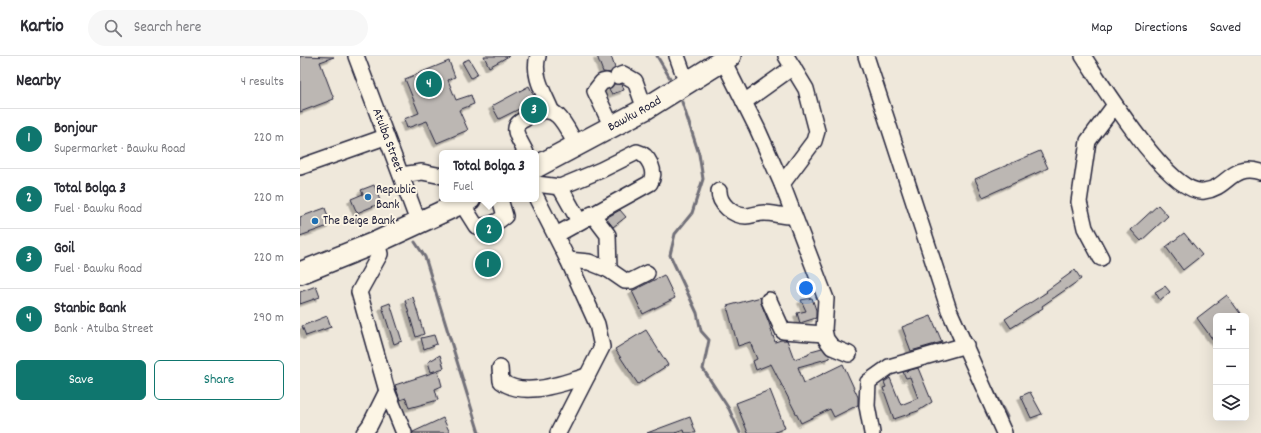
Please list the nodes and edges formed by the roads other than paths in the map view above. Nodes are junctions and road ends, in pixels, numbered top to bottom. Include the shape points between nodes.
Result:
1 (356, 56) edge
2 (538, 56) edge
3 (677, 56) edge
4 (866, 56) edge
5 (1083, 56) edge
6 (724, 58) edge
7 (790, 61) edge
8 (687, 84) junction
9 (744, 102) junction
10 (1115, 105) junction
11 (646, 108) junction
12 (538, 114) junction
13 (612, 127) junction
14 (385, 137) junction
15 (577, 146) junction
16 (525, 150) edge
17 (539, 165) edge
18 (300, 167) edge
19 (1261, 172) edge
20 (401, 175) junction
21 (439, 175) edge
22 (539, 184) edge
23 (782, 184) junction
24 (560, 187) junction
25 (719, 191) dead end
26 (459, 202) edge
27 (464, 202) edge
28 (501, 202) edge
29 (539, 202) edge
30 (794, 216) junction
31 (586, 217) junction
32 (419, 224) junction
33 (556, 235) junction
34 (377, 242) junction
35 (1101, 258) dead end
36 (568, 260) junction
37 (609, 270) junction
38 (300, 273) edge
39 (647, 273) dead end
40 (769, 300) dead end
41 (824, 334) junction
42 (966, 345) junction
43 (849, 354) dead end
44 (500, 368) dead end
45 (587, 376) junction
46 (387, 391) junction
47 (364, 433) edge
48 (404, 433) edge
49 (558, 433) edge
50 (872, 433) edge
51 (1004, 433) edge

1 - 14 street, Atulba Street
2 - 12 street
3 - 8 street
4 - 42 street via 948,310
5 - 10 street
6 - 8 highway, Bawku Road
6 - 9 street
7 - 9 street
7 - 23 street via 806,89 817,131
8 - 11 highway, Bawku Road
9 - 23 street
10 - 19 street via 1150,152 1172,176 1193,190 1203,192 1213,188 1238,171 1246,169
10 - 35 street via 1088,141 1079,202 1085,228
11 - 13 highway, Bawku Road
11 - 13 street via 635,81 623,74 602,82 595,91
12 - 15 street via 558,115
12 - 16 street via 515,126
13 - 15 highway, Bawku Road
14 - 18 street
14 - 20 street, Atulba Street
15 - 17 highway, Bawku Road
20 - 21 street via 422,172
20 - 32 street, Atulba Street
22 - 24 street
23 - 30 street
24 - 31 street
24 - 31 street via 637,152 648,157 651,163 650,183
25 - 30 street via 724,205 743,216 763,213
26 - 32 highway
27 - 28 street via 476,226 481,227 500,221 505,216
29 - 33 street
30 - 41 street via 826,299
31 - 33 street
31 - 37 street via 608,235
32 - 34 highway
33 - 36 street
34 - 38 highway
34 - 46 street via 380,254 359,292
36 - 37 street via 589,262
36 - 45 street via 601,337 602,347
37 - 39 street via 625,281
40 - 41 street via 783,330
41 - 43 street via 832,347
42 - 50 street via 889,367 868,382 867,406
42 - 51 street
44 - 45 street via 501,381 516,388 546,388
45 - 49 street
46 - 47 street
46 - 48 street

